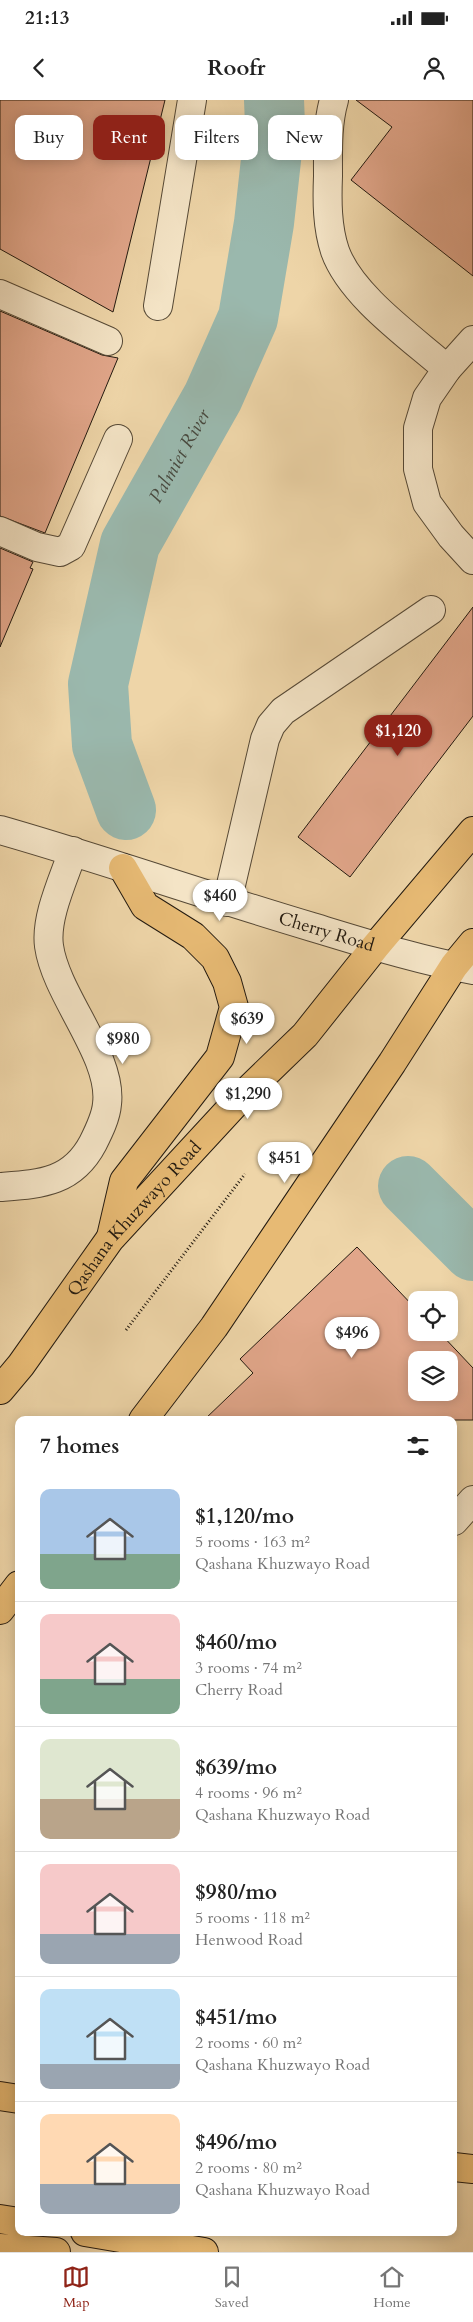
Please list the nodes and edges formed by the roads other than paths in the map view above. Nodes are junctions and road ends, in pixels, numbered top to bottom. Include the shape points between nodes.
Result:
1 (192, 100) edge
2 (334, 100) edge
3 (0, 294) edge
4 (158, 306) dead end
5 (473, 340) edge
6 (108, 341) dead end
7 (447, 369) junction
8 (118, 439) dead end
9 (0, 531) edge
10 (472, 558) edge
11 (431, 610) dead end
12 (0, 830) edge
13 (473, 831) edge
14 (74, 851) junction
15 (123, 868) junction
16 (227, 902) junction
17 (473, 943) edge
18 (375, 946) junction
19 (463, 968) edge
20 (0, 1187) edge
21 (110, 1239) junction
22 (0, 1390) edge
23 (146, 1416) edge
24 (473, 1500) edge
25 (457, 1518) edge
26 (15, 1590) edge
27 (0, 1610) edge
28 (0, 2096) edge
29 (15, 2098) edge
30 (457, 2167) edge
31 (473, 2170) edge
32 (0, 2218) edge
33 (15, 2221) edge
34 (109, 2236) edge
35 (0, 2248) edge
36 (56, 2252) edge
37 (204, 2252) edge

1 - 4 street
2 - 7 street via 330,112 327,213 336,254 353,283 368,300
3 - 6 street
5 - 7 street
7 - 10 street via 427,398 418,428 418,469 426,503
8 - 9 street via 71,546 60,552 48,550
11 - 16 street via 282,711 272,724 265,739
12 - 14 street, Cherry Road
13 - 18 main road, Qashana Khuzwayo Road
14 - 15 street, Cherry Road
14 - 20 street via 54,910 49,943 53,967 105,1076 108,1103 101,1128 91,1146 81,1160 62,1176 43,1184
15 - 16 street, Cherry Road
15 - 21 main road via 145,906 193,936 215,958 228,982 234,1007 220,1057 124,1182
16 - 18 street, Cherry Road
17 - 19 main road
18 - 19 street, Cherry Road
18 - 21 main road, Qashana Khuzwayo Road via 305,1035 243,1095
19 - 23 main road via 392,1063 214,1326
21 - 22 main road, Qashana Khuzwayo Road
24 - 25 street
26 - 27 main road
28 - 29 main road
30 - 31 main road
32 - 33 main road
34 - 37 main road
35 - 36 main road

